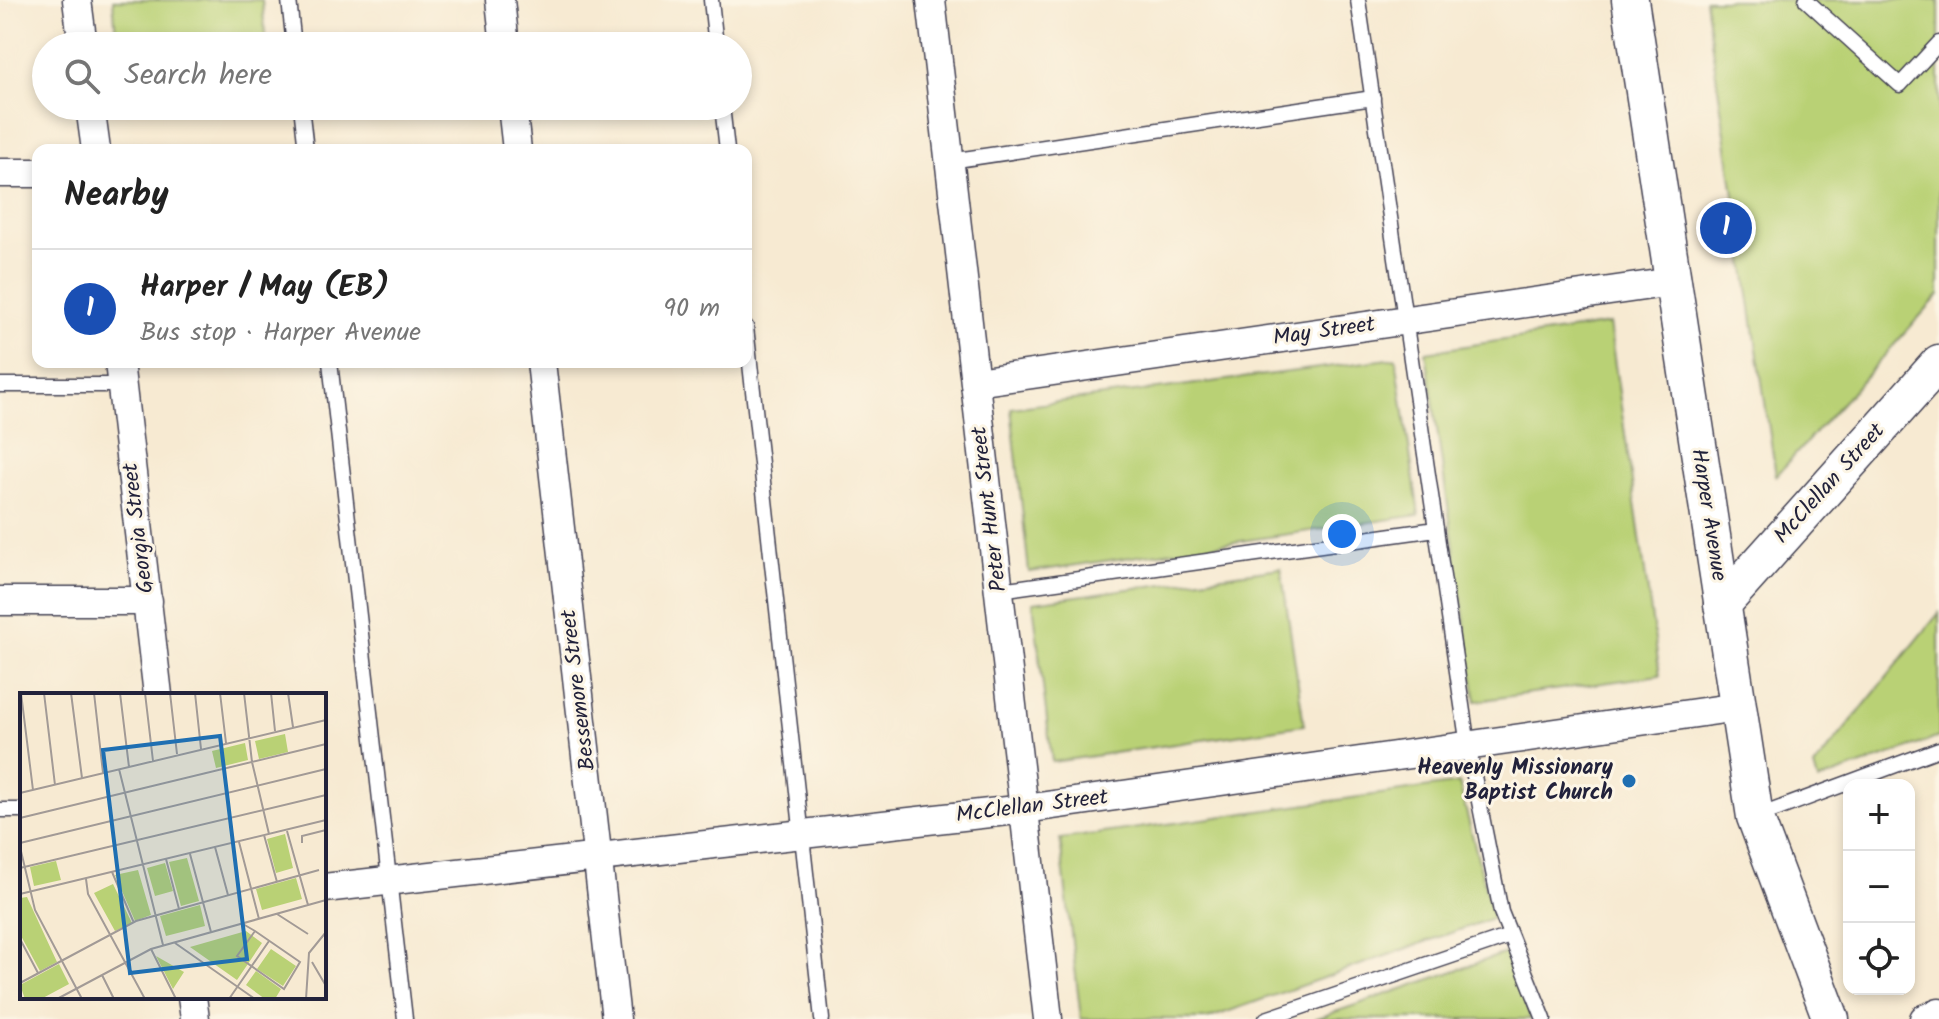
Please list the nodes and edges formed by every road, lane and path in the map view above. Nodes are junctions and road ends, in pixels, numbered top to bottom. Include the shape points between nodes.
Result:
1 (77, 0) edge
2 (289, 0) edge
3 (500, 0) edge
4 (711, 0) edge
5 (931, 0) edge
6 (1358, 0) edge
7 (1806, 0) edge
8 (1631, 1) edge
9 (81, 32) edge
10 (292, 32) edge
11 (503, 32) edge
12 (714, 32) edge
13 (1939, 43) edge
14 (1373, 98) junction
15 (92, 120) edge
16 (303, 120) edge
17 (514, 120) edge
18 (724, 120) edge
19 (95, 144) edge
20 (305, 144) edge
21 (516, 144) edge
22 (726, 144) edge
23 (950, 161) junction
24 (0, 173) edge
25 (32, 173) edge
26 (1672, 282) junction
27 (1405, 320) junction
28 (1939, 363) edge
29 (331, 368) edge
30 (542, 368) edge
31 (750, 368) edge
32 (120, 373) edge
33 (976, 382) junction
34 (0, 385) edge
35 (1436, 529) junction
36 (1000, 590) junction
37 (0, 601) edge
38 (148, 601) junction
39 (1722, 605) junction
40 (158, 693) edge
41 (1738, 707) junction
42 (1468, 746) junction
43 (1939, 749) edge
44 (1025, 809) junction
45 (1755, 817) junction
46 (801, 835) junction
47 (598, 859) junction
48 (390, 881) junction
49 (326, 888) edge
50 (1510, 936) junction
51 (192, 999) edge
52 (1939, 1013) edge
53 (195, 1019) edge
54 (405, 1019) edge
55 (616, 1019) edge
56 (822, 1019) edge
57 (1048, 1019) edge
58 (1266, 1019) edge
59 (1544, 1019) edge
60 (1831, 1019) edge
61 (1924, 1019) edge

1 - 9 street
2 - 10 lane
3 - 11 street
4 - 12 lane
5 - 23 street, Peter Hunt Street
6 - 14 lane
7 - 13 lane via 1900,85
8 - 26 street, Harper Avenue
14 - 23 lane
14 - 27 lane
15 - 19 street
16 - 20 lane
17 - 21 street
18 - 22 lane
23 - 33 street, Peter Hunt Street
24 - 25 street
26 - 27 street, May Street
26 - 39 street, Harper Avenue
27 - 33 street, May Street
27 - 35 lane
28 - 39 street, McClellan Street
29 - 48 lane
30 - 47 street, Bessemore Street
31 - 46 lane
32 - 34 lane
32 - 38 street, Georgia Street
33 - 36 street, Peter Hunt Street
35 - 36 lane
35 - 42 lane
36 - 44 street, Peter Hunt Street
37 - 38 street
38 - 40 street, Georgia Street
39 - 41 street, Harper Avenue
41 - 42 street, McClellan Street
41 - 45 street, Harper Avenue
42 - 44 street, McClellan Street
42 - 50 lane
43 - 45 lane
44 - 46 street, McClellan Street
44 - 57 street, Peter Hunt Street
45 - 60 street, Harper Avenue
46 - 47 street, McClellan Street
46 - 56 lane
47 - 48 street, McClellan Street
47 - 55 street, Bessemore Street
48 - 49 street, McClellan Street
48 - 54 lane
50 - 58 lane
50 - 59 lane
51 - 53 street
52 - 61 street

